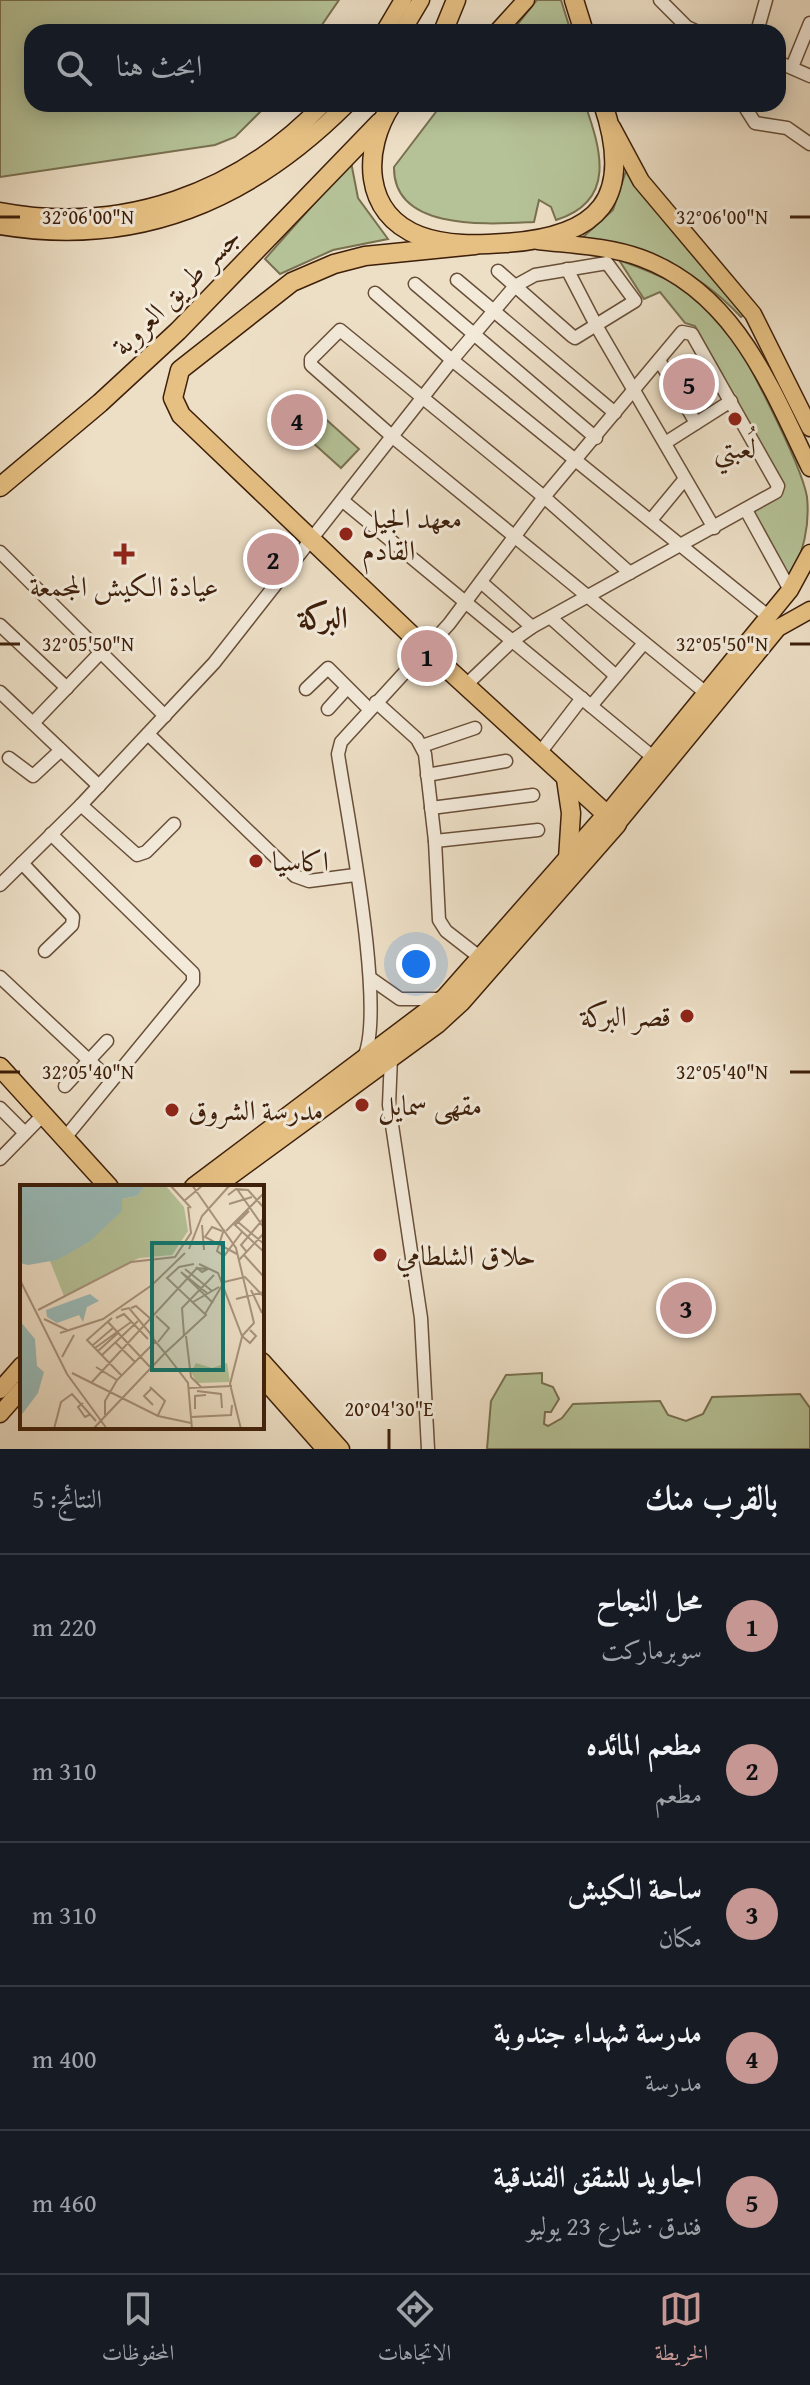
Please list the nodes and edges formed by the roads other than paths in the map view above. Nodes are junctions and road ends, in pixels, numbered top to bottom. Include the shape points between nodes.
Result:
1 (403, 0) edge
2 (421, 0) edge
3 (456, 0) edge
4 (526, 0) edge
5 (574, 0) edge
6 (660, 0) edge
7 (762, 3) edge
8 (810, 23) edge
9 (389, 24) edge
10 (407, 24) edge
11 (446, 24) edge
12 (504, 24) edge
13 (582, 24) edge
14 (684, 24) edge
15 (758, 24) edge
16 (786, 65) edge
17 (792, 67) junction
18 (810, 76) edge
19 (314, 112) edge
20 (338, 112) edge
21 (387, 112) edge
22 (606, 112) edge
23 (748, 112) edge
24 (380, 122) junction
25 (609, 122) junction
26 (810, 144) edge
27 (0, 211) edge
28 (0, 226) edge
29 (536, 241) junction
30 (475, 245) junction
31 (567, 269) junction
32 (498, 271) dead end
33 (457, 280) dead end
34 (415, 284) dead end
35 (515, 286) junction
36 (375, 293) dead end
37 (494, 310) junction
38 (597, 327) junction
39 (474, 335) junction
40 (452, 360) junction
41 (659, 360) junction
42 (634, 392) junction
43 (423, 399) junction
44 (731, 401) junction
45 (615, 413) junction
46 (696, 423) junction
47 (810, 428) edge
48 (394, 438) junction
49 (596, 438) junction
50 (665, 443) junction
51 (576, 460) junction
52 (810, 469) edge
53 (684, 480) junction
54 (0, 487) edge
55 (544, 497) junction
56 (343, 501) junction
57 (746, 510) junction
58 (651, 520) junction
59 (714, 528) junction
60 (516, 535) junction
61 (312, 540) junction
62 (682, 546) junction
63 (0, 552) edge
64 (810, 553) edge
65 (630, 573) junction
66 (481, 582) junction
67 (790, 590) junction
68 (587, 597) junction
69 (467, 602) junction
70 (810, 610) edge
71 (769, 617) junction
72 (551, 618) junction
73 (0, 625) edge
74 (532, 627) junction
75 (512, 641) junction
76 (644, 643) junction
77 (427, 650) junction
78 (101, 652) junction
79 (616, 676) junction
80 (466, 685) junction
81 (67, 688) junction
82 (347, 688) junction
83 (306, 689) dead end
84 (0, 692) edge
85 (706, 693) junction
86 (586, 702) junction
87 (372, 706) junction
88 (328, 709) dead end
89 (165, 716) junction
90 (33, 723) junction
91 (475, 728) dead end
92 (148, 734) junction
93 (422, 746) junction
94 (61, 750) junction
95 (539, 754) junction
96 (9, 758) dead end
97 (654, 758) junction
98 (506, 761) dead end
99 (427, 775) junction
100 (566, 779) junction
101 (99, 786) junction
102 (533, 795) dead end
103 (81, 805) junction
104 (431, 808) junction
105 (612, 819) junction
106 (174, 824) dead end
107 (538, 830) dead end
108 (51, 834) junction
109 (435, 841) junction
110 (568, 861) junction
111 (22, 863) junction
112 (355, 875) junction
113 (0, 884) edge
114 (45, 951) dead end
115 (482, 959) junction
116 (0, 977) edge
117 (370, 978) junction
118 (445, 998) junction
119 (107, 1041) dead end
120 (391, 1057) junction
121 (363, 1059) junction
122 (89, 1061) junction
123 (0, 1067) edge
124 (0, 1077) edge
125 (111, 1081) junction
126 (65, 1086) dead end
127 (0, 1108) edge
128 (34, 1123) junction
129 (64, 1139) junction
130 (5, 1144) edge
131 (0, 1159) edge
132 (104, 1185) edge
133 (104, 1185) edge
134 (197, 1185) edge
135 (217, 1185) edge
136 (264, 1363) edge
137 (20, 1367) edge
138 (264, 1380) edge
139 (0, 1390) edge
140 (20, 1391) edge
141 (0, 1414) edge
142 (325, 1449) edge
143 (341, 1449) edge
144 (428, 1449) edge

1 - 9 main road
2 - 10 main road
3 - 11 highway
4 - 12 main road
5 - 13 highway
6 - 14 street
7 - 15 street
8 - 17 street
16 - 17 street
17 - 18 street
19 - 27 main road via 264,157 182,199 97,216 57,218
20 - 28 main road via 281,162 200,207 111,230 48,232
21 - 24 highway
22 - 25 highway
23 - 26 street via 755,123 787,128
24 - 30 highway via 371,171 383,208 414,233
24 - 54 highway, جسر طريق العروبة via 178,331
25 - 29 highway via 615,157 601,207 574,230
25 - 47 main road via 641,181 753,314
29 - 30 highway
29 - 52 main road via 639,257 700,290 750,350
30 - 61 highway via 334,264 292,282 180,370 173,398 181,415
31 - 35 street via 535,275
31 - 38 street
31 - 38 street via 610,263 634,298 633,305
32 - 35 street
33 - 37 street
34 - 39 street
35 - 37 street
35 - 38 street via 575,338
36 - 40 street
37 - 39 street
37 - 45 street
38 - 42 street
39 - 40 street
39 - 49 street
40 - 43 street
40 - 51 street
41 - 42 street
41 - 44 street via 682,332 692,334
41 - 46 street
42 - 45 street
42 - 50 street
43 - 48 street
43 - 48 street via 340,330 311,359 311,365
43 - 55 street
44 - 46 street
44 - 57 street via 778,486
45 - 49 street
46 - 50 street
48 - 56 street
48 - 60 street
49 - 51 street
50 - 53 street
51 - 55 street
51 - 58 street
53 - 58 street
53 - 59 street
55 - 60 street
55 - 65 street
56 - 61 street
56 - 69 street
57 - 59 street
57 - 67 street
58 - 62 street
59 - 62 street
60 - 66 street
60 - 68 street
61 - 77 highway
61 - 89 street
62 - 65 street
62 - 71 street
63 - 78 street
64 - 67 main road
65 - 68 street
66 - 69 street
66 - 74 street
67 - 71 main road
68 - 72 street
68 - 76 street
69 - 75 street
69 - 77 street
70 - 105 main road via 778,628
71 - 85 main road
72 - 74 street
72 - 79 street
73 - 81 street
74 - 75 street
75 - 80 street
75 - 86 street
76 - 79 street
76 - 85 street
77 - 80 highway
77 - 87 street
78 - 81 street
78 - 89 street
79 - 86 street
80 - 95 highway
81 - 90 street
82 - 83 street via 328,668
82 - 87 street
82 - 88 street
84 - 90 street
85 - 97 main road
86 - 95 street
86 - 97 street
87 - 93 street
87 - 112 street via 341,742 338,754
89 - 92 street
90 - 94 street
91 - 93 street
92 - 101 street
92 - 112 street via 295,876 309,881
93 - 99 street
94 - 96 street via 33,776
94 - 101 street
95 - 100 highway
97 - 105 main road
98 - 99 street
99 - 104 street
100 - 105 highway
100 - 110 highway via 571,813
101 - 103 street
102 - 104 street
103 - 106 street via 137,855
103 - 108 street
104 - 109 street
105 - 110 highway
105 - 120 highway via 484,978 437,1024
107 - 109 street
108 - 111 street
108 - 125 street via 193,973 193,982
109 - 115 street via 439,920
110 - 115 highway
111 - 113 street
111 - 114 street via 73,917 72,925
112 - 117 street
115 - 118 highway
116 - 122 street
117 - 118 street via 400,999
117 - 121 street via 371,1035
118 - 121 highway
119 - 122 street
120 - 135 highway
120 - 144 street via 389,1105 421,1318
121 - 134 highway
122 - 125 street
122 - 126 street
123 - 128 highway
124 - 128 highway
125 - 129 street
127 - 128 street
128 - 129 highway
128 - 130 street
128 - 132 highway
129 - 133 highway
130 - 131 street
136 - 143 main road
137 - 139 main road
138 - 142 main road
140 - 141 main road

